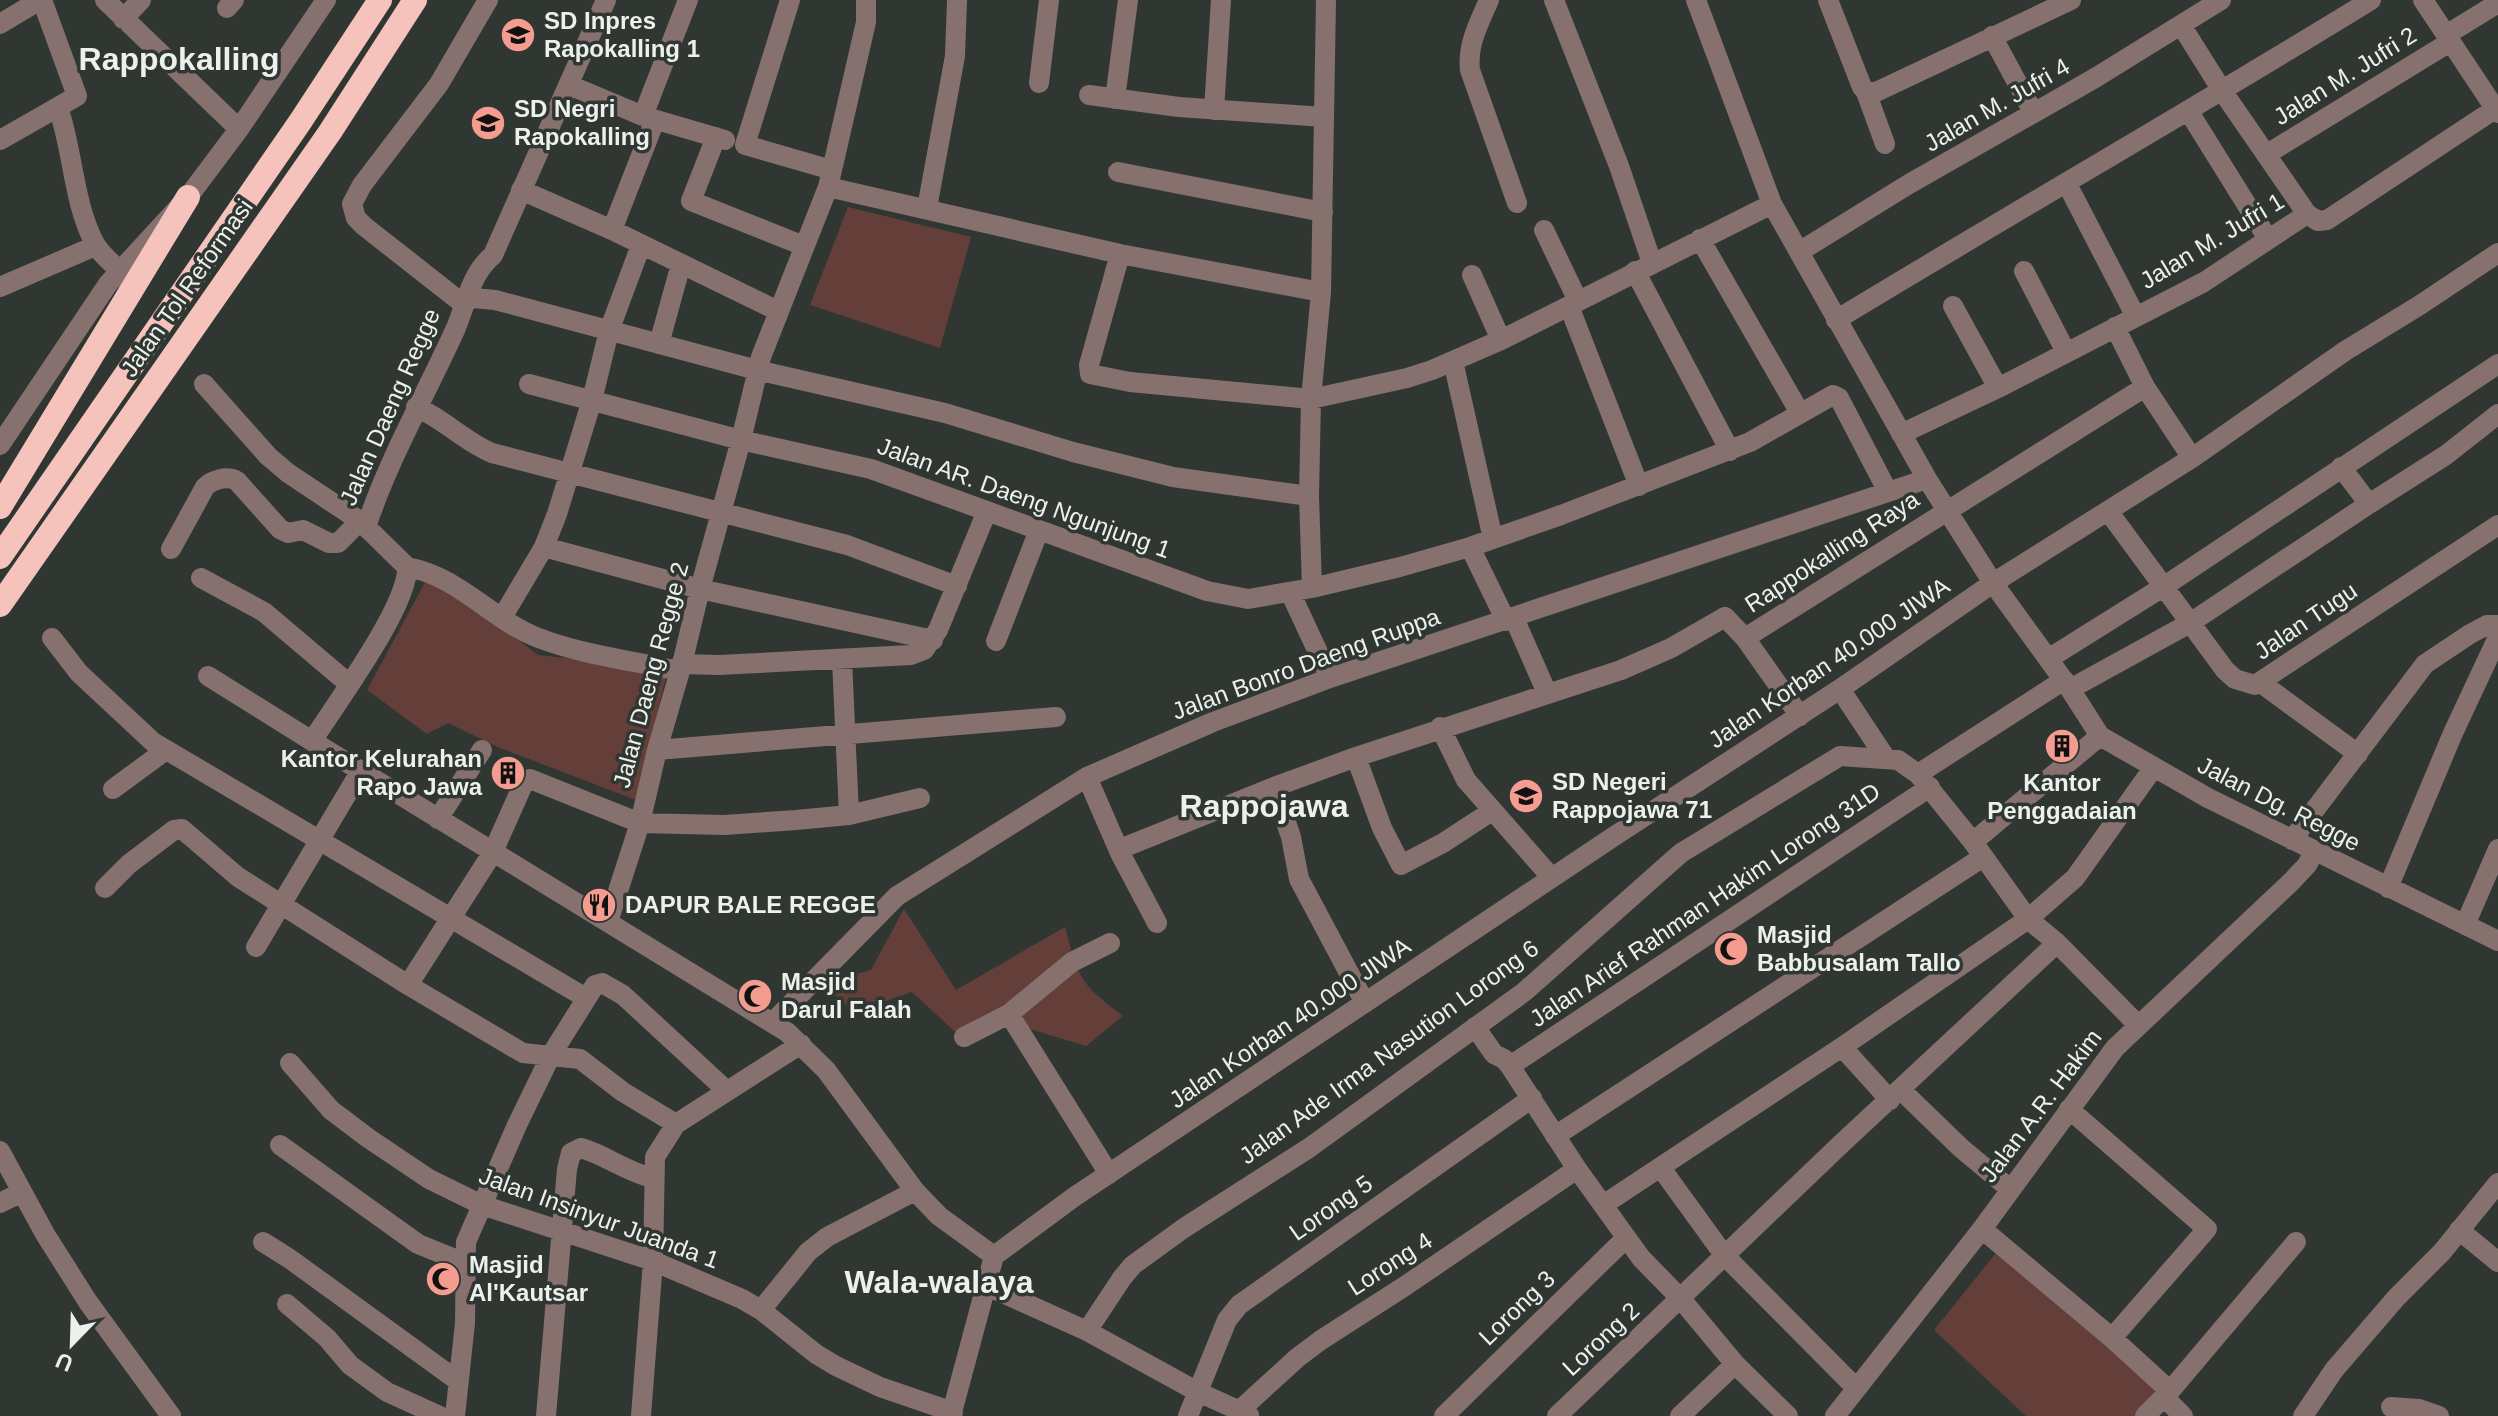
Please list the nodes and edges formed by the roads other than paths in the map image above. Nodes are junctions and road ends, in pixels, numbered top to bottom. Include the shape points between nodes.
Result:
1 (41, 0) edge
2 (105, 0) edge
3 (141, 0) edge
4 (326, 0) edge
5 (380, 0) edge
6 (415, 0) edge
7 (488, 0) edge
8 (606, 0) edge
9 (688, 0) edge
10 (790, 0) edge
11 (866, 0) edge
12 (957, 0) edge
13 (1049, 0) edge
14 (1128, 0) edge
15 (1221, 0) edge
16 (1326, 0) edge
17 (1489, 0) edge
18 (1554, 0) edge
19 (1696, 0) edge
20 (1828, 0) edge
21 (2071, 0) edge
22 (2221, 0) edge
23 (2371, 0) edge
24 (2423, 0) edge
25 (2498, 3) edge
26 (123, 19) junction
27 (1, 22) edge
28 (2181, 25) junction
29 (1992, 36) junction
30 (2448, 38) junction
31 (1039, 83) dead end
32 (569, 85) junction
33 (1866, 92) junction
34 (2223, 92) junction
35 (1089, 95) dead end
36 (1115, 99) junction
37 (58, 107) junction
38 (1214, 110) junction
39 (2496, 111) edge
40 (2033, 112) junction
41 (2189, 112) junction
42 (1324, 117) junction
43 (649, 118) junction
44 (239, 129) junction
45 (716, 137) junction
46 (0, 140) edge
47 (1885, 144) dead end
48 (745, 145) junction
49 (2267, 154) junction
50 (1118, 172) dead end
51 (830, 178) junction
52 (2067, 184) junction
53 (521, 190) junction
54 (188, 197) junction
55 (1517, 203) dead end
56 (1772, 204) junction
57 (927, 208) junction
58 (1323, 212) junction
59 (2307, 214) junction
60 (612, 230) junction
61 (1544, 230) dead end
62 (1700, 239) junction
63 (2268, 239) junction
64 (641, 245) junction
65 (95, 246) junction
66 (804, 246) junction
67 (1799, 252) junction
68 (2498, 253) edge
69 (1120, 254) junction
70 (681, 264) junction
71 (1643, 267) junction
72 (119, 270) junction
73 (2024, 271) dead end
74 (1472, 275) dead end
75 (0, 287) edge
76 (1321, 292) junction
77 (462, 303) junction
78 (1573, 303) junction
79 (1953, 306) dead end
80 (778, 311) junction
81 (2136, 317) junction
82 (1836, 320) junction
83 (2115, 327) junction
84 (609, 331) junction
85 (1501, 340) junction
86 (659, 344) junction
87 (2066, 352) junction
88 (1453, 361) junction
89 (2498, 364) edge
90 (757, 370) junction
91 (204, 384) dead end
92 (529, 384) dead end
93 (2145, 387) junction
94 (1998, 388) junction
95 (1311, 399) junction
96 (592, 400) junction
97 (416, 407) junction
98 (1800, 413) junction
99 (2498, 414) edge
100 (1901, 434) junction
101 (741, 440) junction
102 (0, 445) edge
103 (1730, 451) junction
104 (2192, 458) junction
105 (2341, 467) junction
106 (571, 474) junction
107 (1927, 479) junction
108 (1639, 486) junction
109 (1888, 492) junction
110 (1309, 496) junction
111 (2369, 504) junction
112 (0, 507) edge
113 (1947, 509) junction
114 (722, 511) junction
115 (987, 511) junction
116 (2108, 511) junction
117 (363, 524) junction
118 (2498, 525) edge
119 (1039, 530) junction
120 (1493, 539) junction
121 (544, 547) junction
122 (1470, 547) junction
123 (171, 549) dead end
124 (0, 557) edge
125 (407, 567) junction
126 (201, 578) dead end
127 (1993, 583) junction
128 (957, 586) junction
129 (2163, 587) junction
130 (1312, 588) junction
131 (700, 589) junction
132 (1290, 592) junction
133 (0, 605) edge
134 (503, 616) junction
135 (1510, 620) junction
136 (2190, 623) junction
137 (2498, 625) edge
138 (2498, 637) edge
139 (52, 638) dead end
140 (1745, 638) junction
141 (933, 640) junction
142 (996, 641) dead end
143 (842, 659) junction
144 (2048, 659) junction
145 (682, 664) junction
146 (208, 676) dead end
147 (1330, 678) junction
148 (2261, 683) junction
149 (349, 684) junction
150 (2067, 684) junction
151 (1840, 689) junction
152 (1547, 693) junction
153 (1800, 716) junction
154 (1056, 717) dead end
155 (1440, 727) junction
156 (845, 735) junction
157 (2100, 736) junction
158 (312, 741) junction
159 (166, 750) junction
160 (482, 750) dead end
161 (657, 750) junction
162 (2358, 754) junction
163 (1356, 757) junction
164 (1885, 757) junction
165 (2154, 767) junction
166 (360, 772) junction
167 (1087, 777) junction
168 (1924, 780) junction
169 (1274, 787) junction
170 (113, 789) dead end
171 (920, 798) dead end
172 (1492, 811) junction
173 (849, 815) junction
174 (438, 819) junction
175 (640, 823) junction
176 (2292, 840) junction
177 (320, 841) junction
178 (1120, 849) junction
179 (1978, 849) junction
180 (2498, 849) edge
181 (493, 852) junction
182 (2314, 852) junction
183 (1552, 878) junction
184 (105, 888) dead end
185 (2388, 888) junction
186 (282, 905) junction
187 (451, 918) junction
188 (2028, 919) junction
189 (608, 922) junction
190 (1157, 923) dead end
191 (2465, 925) junction
192 (2498, 941) edge
193 (1110, 943) dead end
194 (2057, 943) junction
195 (256, 947) dead end
196 (408, 985) junction
197 (586, 998) junction
198 (1365, 1003) junction
199 (1009, 1014) junction
200 (773, 1022) junction
201 (2138, 1025) junction
202 (1475, 1027) junction
203 (964, 1037) dead end
204 (801, 1044) junction
205 (1842, 1047) junction
206 (551, 1055) junction
207 (290, 1063) dead end
208 (1510, 1066) junction
209 (727, 1091) junction
210 (1895, 1095) junction
211 (1532, 1098) junction
212 (2069, 1109) junction
213 (676, 1124) junction
214 (1555, 1136) junction
215 (280, 1145) dead end
216 (0, 1151) edge
217 (1661, 1168) junction
218 (1577, 1169) junction
219 (1109, 1174) junction
220 (653, 1178) junction
221 (2498, 1183) edge
222 (2010, 1189) junction
223 (915, 1191) junction
224 (22, 1192) junction
225 (0, 1203) edge
226 (482, 1205) junction
227 (1603, 1205) junction
228 (1982, 1229) junction
229 (563, 1230) junction
230 (2459, 1230) junction
231 (1626, 1238) junction
232 (263, 1242) dead end
233 (2296, 1242) dead end
234 (1724, 1255) junction
235 (994, 1256) junction
236 (653, 1261) junction
237 (2498, 1262) edge
238 (465, 1263) junction
239 (987, 1286) junction
240 (1681, 1299) junction
241 (287, 1304) dead end
242 (761, 1310) junction
243 (1087, 1331) junction
244 (2112, 1338) junction
245 (1735, 1364) junction
246 (458, 1381) junction
247 (1856, 1388) junction
248 (1198, 1392) junction
249 (2167, 1394) junction
250 (2391, 1407) dead end
251 (1245, 1413) edge
252 (952, 1414) edge
253 (171, 1416) edge
254 (440, 1416) edge
255 (455, 1416) edge
256 (546, 1416) edge
257 (641, 1416) edge
258 (1188, 1416) edge
259 (1444, 1416) edge
260 (1557, 1416) edge
261 (1680, 1416) edge
262 (1788, 1416) edge
263 (1835, 1416) edge
264 (2145, 1416) edge
265 (2183, 1416) edge
266 (2303, 1416) edge
267 (2439, 1416) edge

1 - 27 street
1 - 37 street via 77,96
2 - 26 street
3 - 26 street
4 - 44 street
5 - 124 highway, Jalan Tol Reformasi
6 - 133 highway, Jalan Tol Reformasi via 330,132
7 - 77 street, Jalan Daeng Regge via 446,74 352,204 364,226
8 - 32 street
9 - 43 street
10 - 48 street
11 - 51 street, Jalan Daeng Regge 2 via 866,22
12 - 57 street via 955,56
13 - 31 street
14 - 36 street
15 - 38 street
16 - 42 street
17 - 55 street via 1474,36 1470,70
18 - 71 street via 1619,166
19 - 56 street, Jalan Dg. Regge
20 - 33 street
21 - 29 street
22 - 28 street, Jalan M. Jufri 4
23 - 34 street
24 - 30 street
25 - 30 street, Jalan M. Jufri 2
26 - 44 street
28 - 34 street
28 - 40 street, Jalan M. Jufri 4
29 - 33 street via 1876,92
29 - 40 street
30 - 39 street
30 - 49 street, Jalan M. Jufri 2
32 - 43 street
32 - 53 street
33 - 47 street
34 - 41 street
34 - 49 street
35 - 36 street
36 - 38 street
37 - 46 street
37 - 65 street
38 - 42 street
39 - 59 street, Jalan M. Jufri 1 via 2327,220
40 - 67 street, Jalan M. Jufri 4
41 - 52 street
41 - 63 street
42 - 58 street
43 - 45 street
43 - 60 street
44 - 54 street
45 - 48 street
45 - 66 street via 691,201
48 - 51 street
49 - 59 street
50 - 58 street
51 - 57 street
51 - 66 street, Jalan Daeng Regge 2
52 - 81 street
52 - 82 street
53 - 60 street
53 - 77 street via 493,255
54 - 72 street
54 - 112 highway
56 - 62 street
56 - 67 street, Jalan Dg. Regge
57 - 69 street
58 - 76 street
59 - 63 street, Jalan M. Jufri 1
60 - 64 street
61 - 78 street
62 - 71 street
62 - 98 street
63 - 81 street, Jalan M. Jufri 1 via 2204,282
64 - 70 street
64 - 84 street
65 - 72 street
65 - 75 street
66 - 80 street, Jalan Daeng Regge 2
67 - 82 street, Jalan Dg. Regge
68 - 104 street, Jalan Korban 40.000 JIWA
69 - 76 street
69 - 95 street via 1090,374
70 - 80 street
70 - 86 street
71 - 78 street
71 - 103 street
72 - 102 street
73 - 87 street
74 - 85 street
76 - 95 street
77 - 84 street via 483,297
77 - 97 street, Jalan Daeng Regge via 456,328
78 - 85 street
78 - 108 street
79 - 94 street
80 - 90 street, Jalan Daeng Regge 2
81 - 83 street, Jalan M. Jufri 1
82 - 100 street, Jalan Dg. Regge
83 - 87 street, Jalan M. Jufri 1
83 - 93 street
84 - 86 street
84 - 96 street
85 - 88 street
86 - 90 street
87 - 94 street, Jalan M. Jufri 1
88 - 95 street via 1407,378
88 - 120 street
89 - 105 street
90 - 101 street, Jalan Daeng Regge 2
90 - 110 street via 945,413 1173,477
91 - 117 street via 268,456
92 - 96 street, Jalan AR. Daeng Ngunjung 1
93 - 104 street
93 - 113 street, Rappokalling Raya
94 - 100 street, Jalan M. Jufri 1
95 - 110 street
96 - 101 street, Jalan AR. Daeng Ngunjung 1
96 - 106 street
97 - 106 street via 478,447
97 - 117 street, Jalan Daeng Regge
98 - 103 street, Jalan AR. Daeng Ngunjung 1
98 - 109 street, Jalan AR. Daeng Ngunjung 1 via 1836,396
99 - 111 street
100 - 107 street, Jalan Dg. Regge
101 - 114 street, Jalan Daeng Regge 2
101 - 115 street, Jalan AR. Daeng Ngunjung 1 via 858,466
103 - 108 street, Jalan AR. Daeng Ngunjung 1
104 - 116 street, Jalan Korban 40.000 JIWA
105 - 111 street
105 - 129 street
106 - 114 street
106 - 121 street
107 - 109 street, Jalan Bonro Daeng Ruppa
107 - 113 street, Jalan Dg. Regge
108 - 120 street, Jalan AR. Daeng Ngunjung 1
109 - 135 street, Jalan Bonro Daeng Ruppa
110 - 130 street
111 - 136 street
113 - 127 street, Jalan Dg. Regge
113 - 140 street, Rappokalling Raya
114 - 128 street via 847,545
114 - 131 street, Jalan Daeng Regge 2
115 - 119 street, Jalan AR. Daeng Ngunjung 1
115 - 128 street
116 - 127 street, Jalan Korban 40.000 JIWA
116 - 129 street, Jalan Tugu
117 - 123 street via 338,543 307,530 288,533 229,477 205,487
117 - 125 street, Jalan Daeng Regge
118 - 148 street, Jalan Tugu
119 - 132 street, Jalan AR. Daeng Ngunjung 1 via 1223,596 1248,599
119 - 142 street
120 - 122 street, Jalan AR. Daeng Ngunjung 1
121 - 131 street
121 - 134 street
122 - 130 street, Jalan AR. Daeng Ngunjung 1
122 - 135 street
125 - 134 street via 436,574
125 - 149 street via 407,583
126 - 149 street via 273,619
127 - 144 street, Jalan Dg. Regge
127 - 151 street, Jalan Korban 40.000 JIWA
128 - 141 street
129 - 136 street, Jalan Tugu
129 - 144 street
130 - 132 street, Jalan AR. Daeng Ngunjung 1
131 - 141 street
131 - 145 street, Jalan Daeng Regge 2
132 - 147 street
134 - 145 street via 534,636 561,645 674,670
135 - 147 street, Jalan Bonro Daeng Ruppa
135 - 152 street
136 - 148 street, Jalan Tugu via 2230,675
136 - 150 street
137 - 162 street via 2487,625 2428,661
138 - 185 street
139 - 159 street via 100,694
140 - 152 street via 1723,617 1654,656
140 - 153 street
141 - 143 street via 911,655
143 - 145 street
143 - 156 street
144 - 150 street, Jalan Dg. Regge
145 - 161 street, Jalan Daeng Regge 2
146 - 158 street
147 - 167 street, Jalan Bonro Daeng Ruppa
148 - 162 street
149 - 158 street
150 - 157 street, Jalan Dg. Regge
150 - 168 street
151 - 153 street, Jalan Korban 40.000 JIWA
151 - 164 street
152 - 155 street
153 - 183 street, Jalan Korban 40.000 JIWA
154 - 156 street
155 - 163 street
155 - 172 street via 1466,780
156 - 161 street
156 - 173 street
157 - 165 street, Jalan Dg. Regge
157 - 179 street
158 - 166 street
159 - 170 street
159 - 177 street
160 - 174 street
161 - 175 street, Jalan Daeng Regge 2
162 - 176 street
163 - 169 street
163 - 172 street via 1401,865
164 - 168 street, Jalan Ade Irma Nasution Lorong 6 via 1902,762
164 - 202 street, Jalan Ade Irma Nasution Lorong 6 via 1834,758 1681,853 1524,992
165 - 176 street, Jalan Dg. Regge
165 - 188 street via 2075,878
166 - 174 street
166 - 177 street
167 - 178 street
167 - 200 street, Jalan Bonro Daeng Ruppa via 897,896
168 - 179 street
168 - 208 street, Jalan Arief Rahman Hakim Lorong 31D
169 - 178 street
169 - 198 street via 1299,879
171 - 173 street
172 - 183 street
173 - 175 street via 724,825
174 - 181 street
175 - 181 street via 530,779 525,780
175 - 189 street, Jalan Daeng Regge 2
176 - 182 street, Jalan Dg. Regge
177 - 186 street
177 - 187 street
178 - 190 street
179 - 188 street
179 - 214 street
180 - 191 street
181 - 187 street
181 - 189 street
182 - 185 street, Jalan Dg. Regge
182 - 201 street, Jalan A.R. Hakim via 2292,881
183 - 198 street, Jalan Korban 40.000 JIWA
184 - 186 street via 129,864 180,829 232,873
185 - 191 street, Jalan Dg. Regge
186 - 195 street
186 - 196 street
187 - 196 street
187 - 197 street
188 - 194 street
188 - 205 street
189 - 200 street
191 - 192 street, Jalan Dg. Regge
193 - 199 street via 1072,962
194 - 201 street
194 - 210 street, Lorong 2
196 - 206 street via 523,1053
197 - 206 street
197 - 209 street via 599,982 623,995
198 - 219 street, Jalan Korban 40.000 JIWA
199 - 203 street
199 - 219 street
200 - 204 street
201 - 212 street, Jalan A.R. Hakim
202 - 208 street
202 - 243 street, Jalan Ade Irma Nasution Lorong 6 via 1309,1148 1133,1265
204 - 209 street
204 - 223 street
205 - 210 street
205 - 217 street
206 - 213 street via 580,1059
206 - 226 street
207 - 226 street, Jalan Insinyur Juanda 1 via 331,1110 368,1138 429,1179
208 - 211 street
209 - 213 street
210 - 222 street
210 - 234 street, Lorong 2
211 - 214 street
211 - 248 street, Lorong 5 via 1239,1305 1227,1320
212 - 222 street, Jalan A.R. Hakim
212 - 244 street via 2207,1229
213 - 220 street via 655,1157
214 - 218 street
215 - 238 street via 418,1244
216 - 224 street
217 - 227 street
217 - 234 street
218 - 227 street
218 - 251 street, Lorong 4 via 1321,1340
219 - 235 street, Jalan Korban 40.000 JIWA
220 - 229 street via 591,1151 574,1150
220 - 236 street
221 - 230 street
222 - 228 street, Jalan A.R. Hakim
223 - 235 street via 939,1216
223 - 242 street via 827,1237 808,1252
224 - 225 street
224 - 253 street via 88,1302
226 - 229 street, Jalan Insinyur Juanda 1
226 - 238 street via 466,1242
227 - 231 street
228 - 244 street
228 - 247 street, Jalan A.R. Hakim
229 - 236 street, Jalan Insinyur Juanda 1
229 - 256 street
230 - 237 street
230 - 266 street via 2334,1370
231 - 240 street
231 - 259 street, Lorong 3
232 - 246 street
233 - 249 street
234 - 240 street, Lorong 2
234 - 247 street
235 - 239 street
236 - 242 street, Jalan Insinyur Juanda 1
236 - 257 street
238 - 246 street
239 - 243 street
239 - 252 street
240 - 245 street
240 - 260 street, Lorong 2
241 - 254 street via 362,1374
242 - 252 street, Jalan Insinyur Juanda 1 via 848,1373
243 - 248 street
244 - 249 street
245 - 261 street
245 - 262 street
246 - 255 street
247 - 263 street, Jalan A.R. Hakim
248 - 251 street
248 - 258 street, Lorong 5
249 - 264 street
249 - 265 street
250 - 267 street

